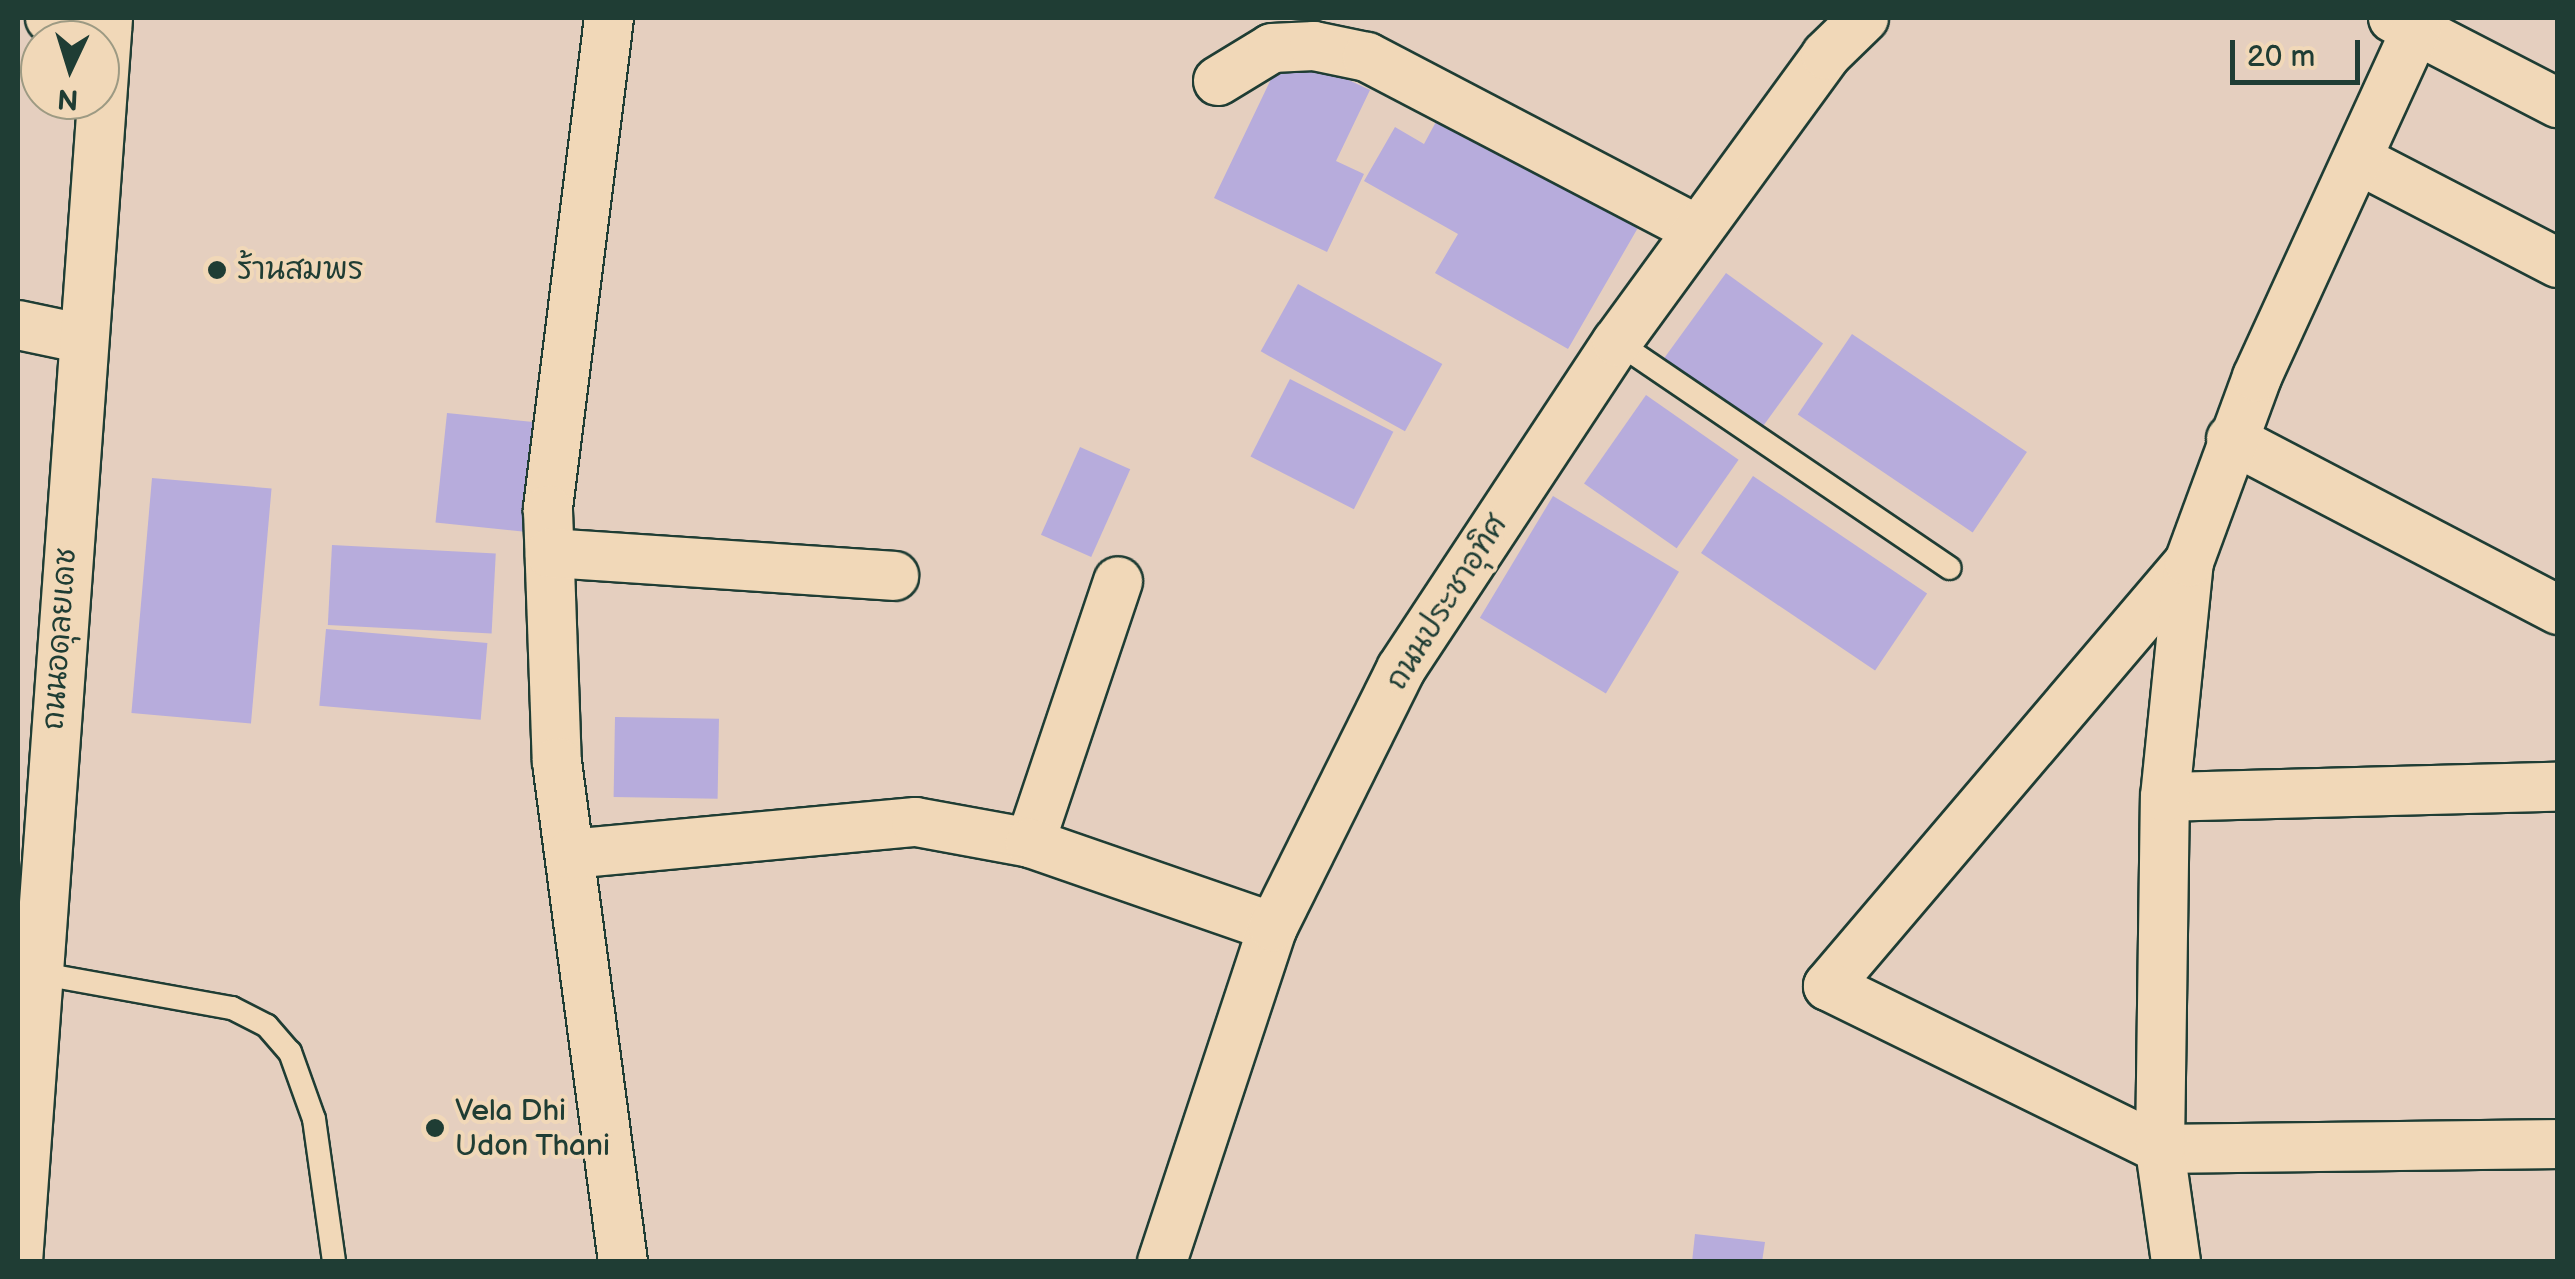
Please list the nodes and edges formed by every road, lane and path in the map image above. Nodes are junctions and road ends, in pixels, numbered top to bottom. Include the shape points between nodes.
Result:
1 (609, 18) edge
2 (1864, 18) edge
3 (2404, 24) edge
4 (1218, 81) dead end
5 (2558, 103) edge
6 (99, 120) edge
7 (2361, 160) junction
8 (1698, 230) junction
9 (2558, 263) edge
10 (18, 325) edge
11 (80, 338) junction
12 (1617, 342) junction
13 (2232, 439) junction
14 (550, 553) junction
15 (2189, 562) junction
16 (1949, 568) dead end
17 (894, 576) dead end
18 (1118, 581) dead end
19 (2558, 610) edge
20 (2558, 786) edge
21 (2165, 797) junction
22 (1030, 842) junction
23 (570, 854) junction
24 (1273, 927) junction
25 (37, 973) junction
26 (2558, 1144) edge
27 (2160, 1148) junction
28 (18, 1262) edge
29 (334, 1262) edge
30 (622, 1262) edge
31 (1162, 1262) edge
32 (2176, 1262) edge

1 - 14 street via 548,510
2 - 8 street, ถนนประชาอุทิศ via 1826,55
3 - 5 street
3 - 7 street
4 - 8 street via 1272,48 1314,46 1367,57
6 - 11 street, ถนนอดุลยเดช
7 - 9 street
7 - 13 street
8 - 12 street, ถนนประชาอุทิศ
10 - 11 street
11 - 25 street, ถนนอดุลยเดช
12 - 16 lane
12 - 24 street, ถนนประชาอุทิศ via 1401,669
13 - 15 street
13 - 19 street
14 - 17 street
14 - 23 street via 557,762
15 - 21 street
15 - 27 street via 1828,986
18 - 22 street
20 - 21 street
21 - 27 street
22 - 23 street via 916,822
22 - 24 street
23 - 30 street
24 - 31 street, ถนนประชาอุทิศ
25 - 28 street, ถนนอดุลยเดช
25 - 29 lane via 232,1008 267,1026 290,1052 314,1118
26 - 27 street
27 - 32 street

